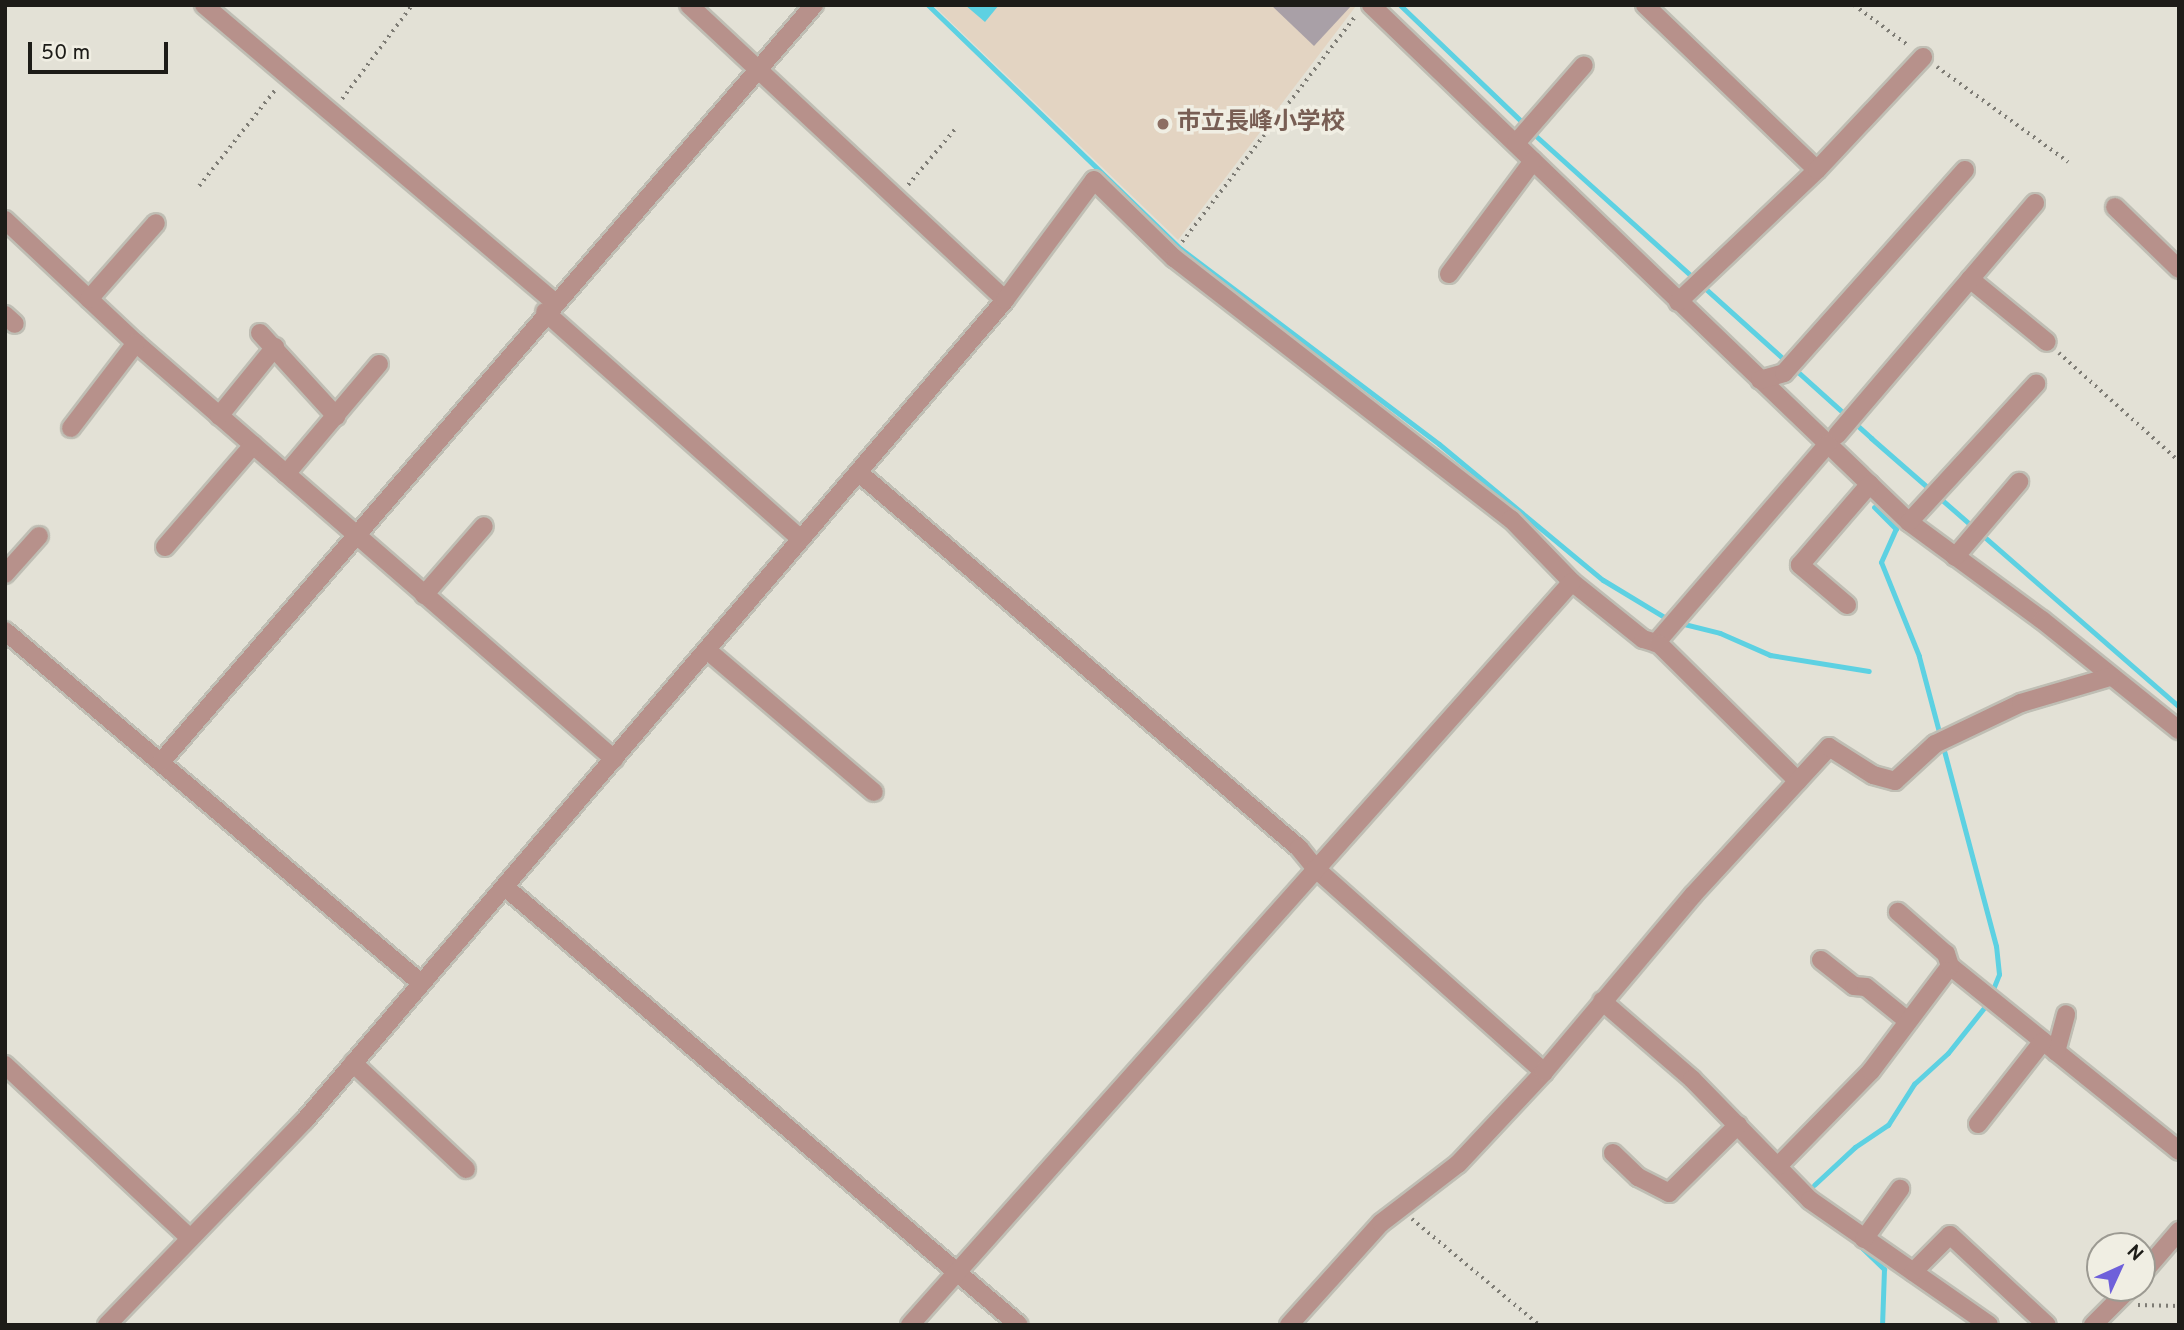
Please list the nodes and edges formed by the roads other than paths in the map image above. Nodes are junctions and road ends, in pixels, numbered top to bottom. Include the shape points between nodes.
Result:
1 (204, 5) edge
2 (689, 5) edge
3 (814, 5) edge
4 (1645, 5) edge
5 (1381, 9) edge
6 (1923, 57) road end
7 (1584, 65) dead end
8 (757, 69) junction
9 (1516, 143) junction
10 (1533, 161) junction
11 (1816, 170) junction
12 (1965, 170) dead end
13 (2035, 203) dead end
14 (2115, 207) dead end
15 (5, 220) edge
16 (156, 223) dead end
17 (2179, 269) edge
18 (1449, 274) dead end
19 (1970, 279) junction
20 (89, 299) junction
21 (1006, 300) junction
22 (1678, 302) junction
23 (549, 307) junction
24 (260, 333) dead end
25 (135, 342) junction
26 (2047, 342) road end
27 (275, 347) junction
28 (379, 364) dead end
29 (1760, 380) junction
30 (2036, 384) dead end
31 (219, 416) junction
32 (336, 416) junction
33 (71, 428) dead end
34 (1833, 440) junction
35 (253, 445) junction
36 (858, 472) junction
37 (286, 474) junction
38 (2019, 482) dead end
39 (1870, 484) junction
40 (1909, 522) junction
41 (484, 526) dead end
42 (39, 536) dead end
43 (358, 537) junction
44 (801, 540) junction
45 (165, 547) dead end
46 (1955, 557) junction
47 (5, 574) edge
48 (1572, 582) junction
49 (424, 595) junction
50 (1847, 605) dead end
51 (5, 631) edge
52 (1656, 643) junction
53 (707, 650) junction
54 (2110, 677) junction
55 (2179, 730) edge
56 (614, 759) junction
57 (161, 762) junction
58 (1798, 781) junction
59 (874, 792) dead end
60 (1315, 868) junction
61 (505, 887) junction
62 (1898, 912) dead end
63 (1821, 960) dead end
64 (1950, 966) junction
65 (421, 983) junction
66 (1602, 1001) junction
67 (2066, 1014) dead end
68 (1908, 1021) junction
69 (2050, 1047) junction
70 (353, 1063) junction
71 (5, 1065) edge
72 (1544, 1072) junction
73 (1978, 1124) dead end
74 (1738, 1125) junction
75 (2179, 1151) edge
76 (1614, 1153) dead end
77 (1779, 1166) junction
78 (466, 1168) dead end
79 (1900, 1189) dead end
80 (2179, 1231) edge
81 (189, 1237) junction
82 (1864, 1239) junction
83 (2156, 1258) edge
84 (958, 1271) junction
85 (1913, 1272) junction
86 (2116, 1302) edge
87 (107, 1325) edge
88 (910, 1325) edge
89 (1019, 1325) edge
90 (1289, 1325) edge
91 (1989, 1325) edge
92 (2047, 1325) edge
93 (2093, 1325) edge

1 - 23 street
2 - 8 street
3 - 8 street
4 - 11 street
5 - 9 street
6 - 11 street
7 - 9 street
8 - 21 street
8 - 23 street
9 - 10 street
10 - 18 street
10 - 22 street
11 - 22 street
12 - 29 street via 1784,373
13 - 19 street
14 - 17 street
15 - 20 street
16 - 20 street
19 - 26 street
19 - 34 street
20 - 25 street
21 - 36 street
21 - 48 street via 1094,180 1174,258 1511,519
22 - 29 street
23 - 43 street
23 - 44 street
24 - 27 street
25 - 31 street
25 - 33 street
27 - 31 street
27 - 32 street
28 - 32 street
29 - 34 street
30 - 40 street
31 - 35 street
32 - 37 street
34 - 39 street
34 - 52 street
35 - 37 street
35 - 45 street
36 - 44 street
36 - 60 street via 1299,848
37 - 43 street
38 - 46 street
39 - 40 street
39 - 50 street via 1800,565
40 - 46 street
41 - 49 street
42 - 47 street
43 - 49 street
43 - 57 street
44 - 53 street
46 - 54 street
48 - 52 street via 1643,639
48 - 60 street
49 - 56 street
51 - 57 street
52 - 58 street
53 - 56 street
53 - 59 street
54 - 55 street
54 - 58 street via 2021,703 1935,744 1895,781 1872,775 1829,747
56 - 61 street
57 - 65 street
58 - 66 street
60 - 72 street
60 - 84 street
61 - 65 street
61 - 84 street
62 - 64 street via 1946,954
63 - 68 street via 1854,986 1866,987
64 - 68 street
64 - 69 street
65 - 70 street
66 - 72 street
66 - 74 street
67 - 69 street
68 - 77 street via 1871,1071
69 - 73 street
69 - 75 street
70 - 78 street
70 - 81 street
71 - 81 street
72 - 90 street via 1458,1164 1398,1210
74 - 76 street via 1669,1193 1655,1188
74 - 77 street
77 - 82 street via 1810,1200
79 - 82 street
80 - 83 street
81 - 87 street
82 - 85 street
84 - 88 street
84 - 89 street
85 - 91 street
85 - 92 street via 1950,1235
86 - 93 street

